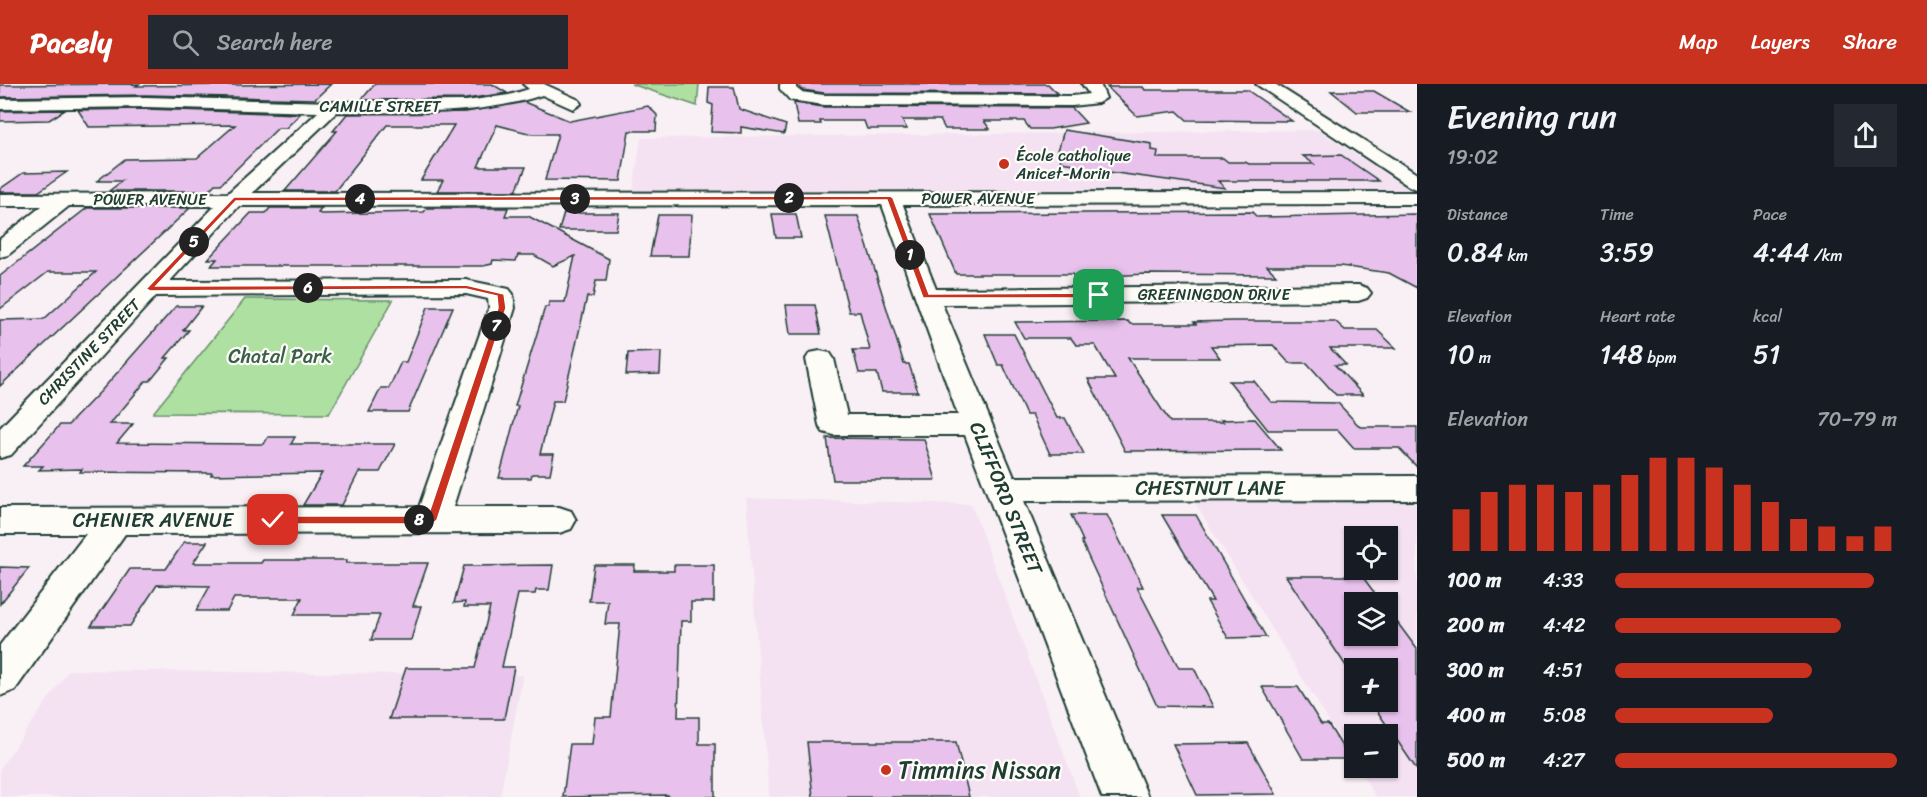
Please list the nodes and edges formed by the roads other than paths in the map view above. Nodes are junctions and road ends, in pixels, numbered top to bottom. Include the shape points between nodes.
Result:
1 (172, 84) edge
2 (788, 84) edge
3 (1090, 84) edge
4 (1264, 84) edge
5 (536, 87) edge
6 (27, 89) dead end
7 (146, 102) junction
8 (0, 104) edge
9 (573, 104) dead end
10 (333, 107) junction
11 (1417, 183) edge
12 (890, 198) junction
13 (1417, 198) edge
14 (65, 199) junction
15 (234, 199) junction
16 (0, 200) edge
17 (0, 250) edge
18 (150, 289) junction
19 (1358, 293) dead end
20 (926, 297) junction
21 (820, 359) dead end
22 (977, 425) junction
23 (0, 447) edge
24 (1417, 488) edge
25 (1003, 489) junction
26 (115, 520) junction
27 (432, 520) junction
28 (559, 520) dead end
29 (0, 521) edge
30 (0, 677) edge
31 (1125, 797) edge

1 - 7 street
2 - 3 street via 796,96 824,100 1072,101 1098,98
4 - 11 street
5 - 9 street, CAMILLE STREET
5 - 10 street, CAMILLE STREET via 511,100 466,106
6 - 8 street
7 - 8 street, CAMILLE STREET
7 - 10 street, CAMILLE STREET
10 - 15 street, CHRISTINE STREET
12 - 13 street, POWER AVENUE
12 - 15 street, POWER AVENUE
12 - 20 street, CLIFFORD STREET
14 - 15 street, POWER AVENUE
14 - 16 street, POWER AVENUE
14 - 17 street
15 - 18 street, CHRISTINE STREET
18 - 23 street, CHRISTINE STREET
18 - 27 street via 466,287 500,294 502,308
19 - 20 street, GREENINGDON DRIVE
20 - 22 street, CLIFFORD STREET
21 - 22 street via 834,425
22 - 25 street, CLIFFORD STREET
24 - 25 street, CHESTNUT LANE
25 - 31 street, CLIFFORD STREET
26 - 27 street, CHENIER AVENUE
26 - 29 street, CHENIER AVENUE
26 - 30 street
27 - 28 street, CHENIER AVENUE

